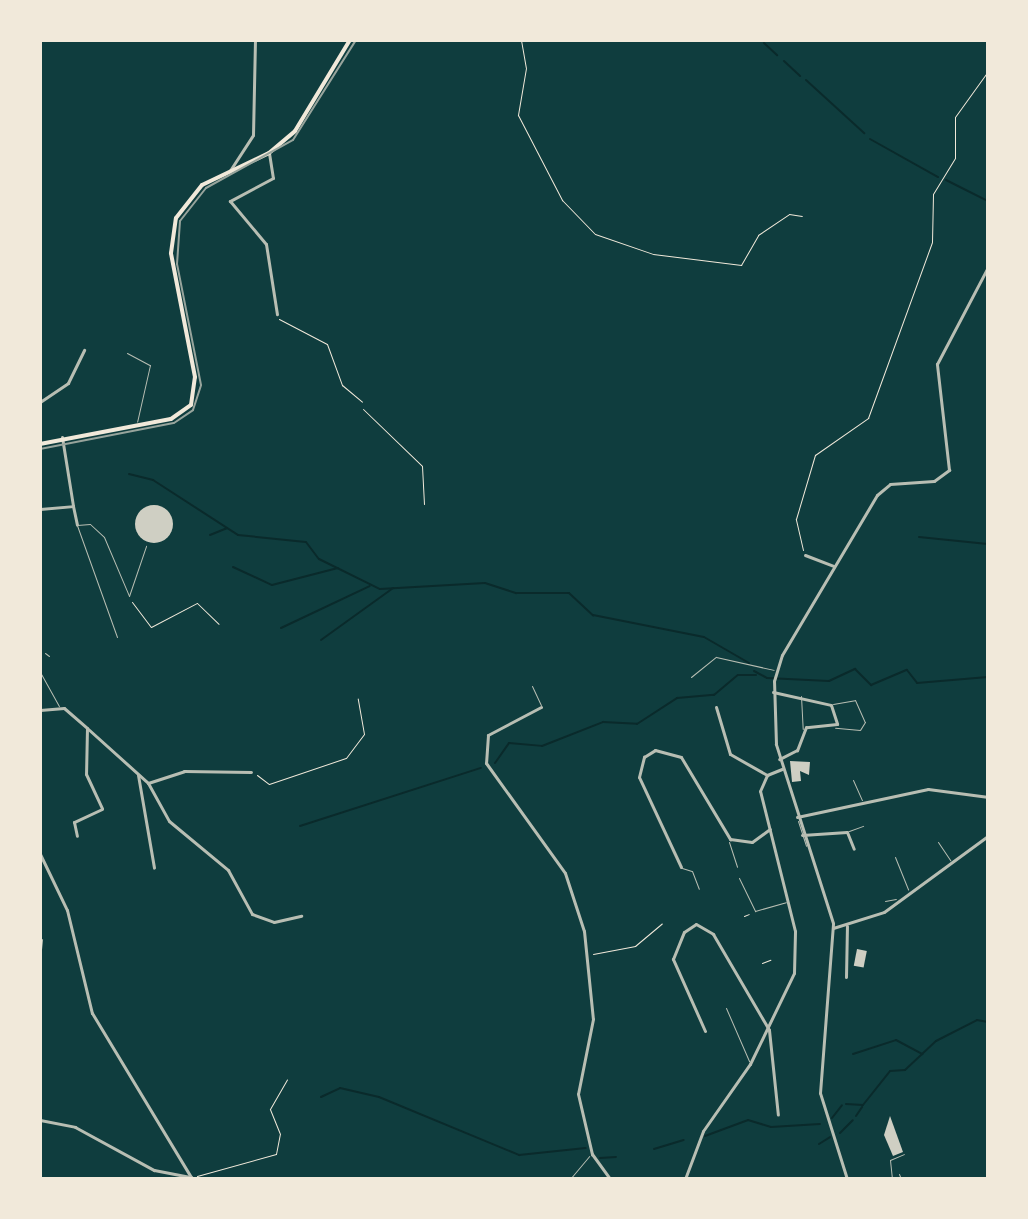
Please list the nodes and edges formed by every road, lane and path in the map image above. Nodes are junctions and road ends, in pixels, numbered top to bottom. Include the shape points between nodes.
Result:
1 (255, 40) edge
2 (350, 40) edge
3 (521, 40) edge
4 (988, 71) edge
5 (269, 153) junction
6 (229, 172) junction
7 (802, 216) dead end
8 (988, 267) edge
9 (277, 314) joint
10 (84, 350) dead end
11 (127, 353) dead end
12 (40, 402) edge
13 (362, 402) dead end
14 (363, 409) dead end
15 (137, 424) junction
16 (62, 437) junction
17 (40, 444) edge
18 (424, 504) dead end
19 (73, 506) junction
20 (40, 509) edge
21 (77, 525) junction
22 (146, 546) dead end
23 (805, 555) joint
24 (834, 566) junction
25 (129, 596) junction
26 (219, 624) dead end
27 (117, 637) dead end
28 (40, 647) edge
29 (43, 652) junction
30 (40, 655) edge
31 (49, 656) dead end
32 (776, 670) junction
33 (40, 672) edge
34 (691, 677) dead end
35 (532, 686) dead end
36 (773, 692) junction
37 (801, 696) junction
38 (358, 699) dead end
39 (831, 705) junction
40 (59, 706) junction
41 (541, 707) junction
42 (716, 707) dead end
43 (40, 710) edge
44 (547, 710) dead end
45 (87, 728) junction
46 (835, 728) junction
47 (803, 729) junction
48 (779, 759) junction
49 (782, 769) junction
50 (251, 772) joint
51 (138, 775) junction
52 (767, 775) junction
53 (853, 780) dead end
54 (148, 783) junction
55 (988, 797) edge
56 (864, 806) junction
57 (797, 819) junction
58 (863, 826) dead end
59 (770, 829) junction
60 (847, 832) junction
61 (802, 835) junction
62 (77, 836) dead end
63 (988, 836) edge
64 (730, 839) junction
65 (938, 842) dead end
66 (806, 846) junction
67 (854, 849) dead end
68 (40, 854) edge
69 (895, 857) dead end
70 (952, 862) junction
71 (681, 867) joint
72 (737, 867) dead end
73 (154, 868) dead end
74 (739, 878) dead end
75 (699, 889) dead end
76 (909, 893) junction
77 (899, 900) junction
78 (885, 901) dead end
79 (789, 902) junction
80 (755, 911) junction
81 (301, 916) dead end
82 (744, 916) dead end
83 (662, 923) dead end
84 (847, 926) junction
85 (833, 928) junction
86 (42, 939) edge
87 (587, 956) junction
88 (40, 959) edge
89 (770, 960) dead end
90 (762, 963) dead end
91 (846, 977) dead end
92 (726, 1008) dead end
93 (769, 1030) junction
94 (705, 1031) dead end
95 (750, 1064) junction
96 (287, 1080) dead end
97 (778, 1115) dead end
98 (40, 1120) edge
99 (592, 1154) junction
100 (904, 1154) dead end
101 (899, 1174) dead end
102 (192, 1178) edge
103 (570, 1179) edge
104 (610, 1179) edge
105 (685, 1179) edge
106 (847, 1179) edge
107 (892, 1179) edge
108 (901, 1179) edge

1 - 6 street via 253,135 228,163
2 - 5 main road via 302,124
3 - 7 path via 526,68 518,115 562,200 595,234 653,254 741,265 758,235 789,214
4 - 23 path via 955,117 955,158 936,186 932,242 868,418 815,455 796,519
5 - 6 main road
5 - 9 street via 273,178 230,201 266,244
6 - 15 main road via 195,190 173,227 171,253 196,392 178,416
8 - 24 street via 937,364 949,470 934,481 883,489
9 - 13 path via 327,344 342,385
10 - 12 street via 68,383
11 - 15 lane via 150,365
14 - 18 path via 422,466
15 - 16 main road
16 - 17 main road
16 - 19 street
19 - 20 street
19 - 21 street
21 - 25 lane via 90,524 104,537
21 - 27 lane
22 - 25 lane
23 - 24 street
24 - 32 street
25 - 26 path via 151,627 197,603
28 - 29 lane
29 - 30 lane
29 - 31 lane
32 - 34 lane via 716,657
32 - 36 street
33 - 40 lane
35 - 41 lane
36 - 37 street
36 - 48 street
37 - 39 street
37 - 47 lane
38 - 50 path via 364,734 346,758 269,784
39 - 46 street
39 - 46 lane via 855,700 865,722 860,730
40 - 43 street
40 - 45 street
41 - 44 lane
41 - 87 street via 488,735 486,763 565,873
42 - 52 street via 730,754
45 - 51 street
45 - 62 street via 86,774 102,809 74,822
46 - 47 street
47 - 48 street via 797,750
48 - 49 street
49 - 52 street
49 - 57 street
50 - 54 street via 184,771
51 - 54 street
51 - 73 street
52 - 59 street via 760,791
53 - 56 lane
54 - 81 street via 169,821 228,870 252,914 274,922
55 - 56 street via 928,789
56 - 57 street
57 - 61 street
57 - 66 lane
58 - 60 lane
59 - 64 street via 752,842
59 - 79 street
60 - 61 street
60 - 67 street
61 - 66 street
63 - 70 street
64 - 71 street via 681,757 668,749 649,753 639,777
64 - 72 lane
65 - 70 lane
66 - 85 street
68 - 102 street via 67,910 92,1013
69 - 76 lane
70 - 76 street
71 - 75 lane via 692,871
74 - 80 lane
76 - 77 street
77 - 78 lane
77 - 84 street
79 - 80 lane
79 - 93 street via 796,960
80 - 82 path
83 - 87 path via 635,946
84 - 85 street
84 - 91 street
85 - 106 street via 820,1093
86 - 88 lane
87 - 99 street via 593,1019 578,1094
89 - 90 path
92 - 95 lane
93 - 94 street via 713,934 696,924 684,932 673,959
93 - 95 street
93 - 97 street
95 - 105 street via 703,1131
96 - 102 path via 270,1109 280,1134 276,1154
98 - 102 street via 75,1127 154,1170
99 - 103 lane
99 - 104 street
100 - 107 lane via 890,1160
101 - 108 lane

